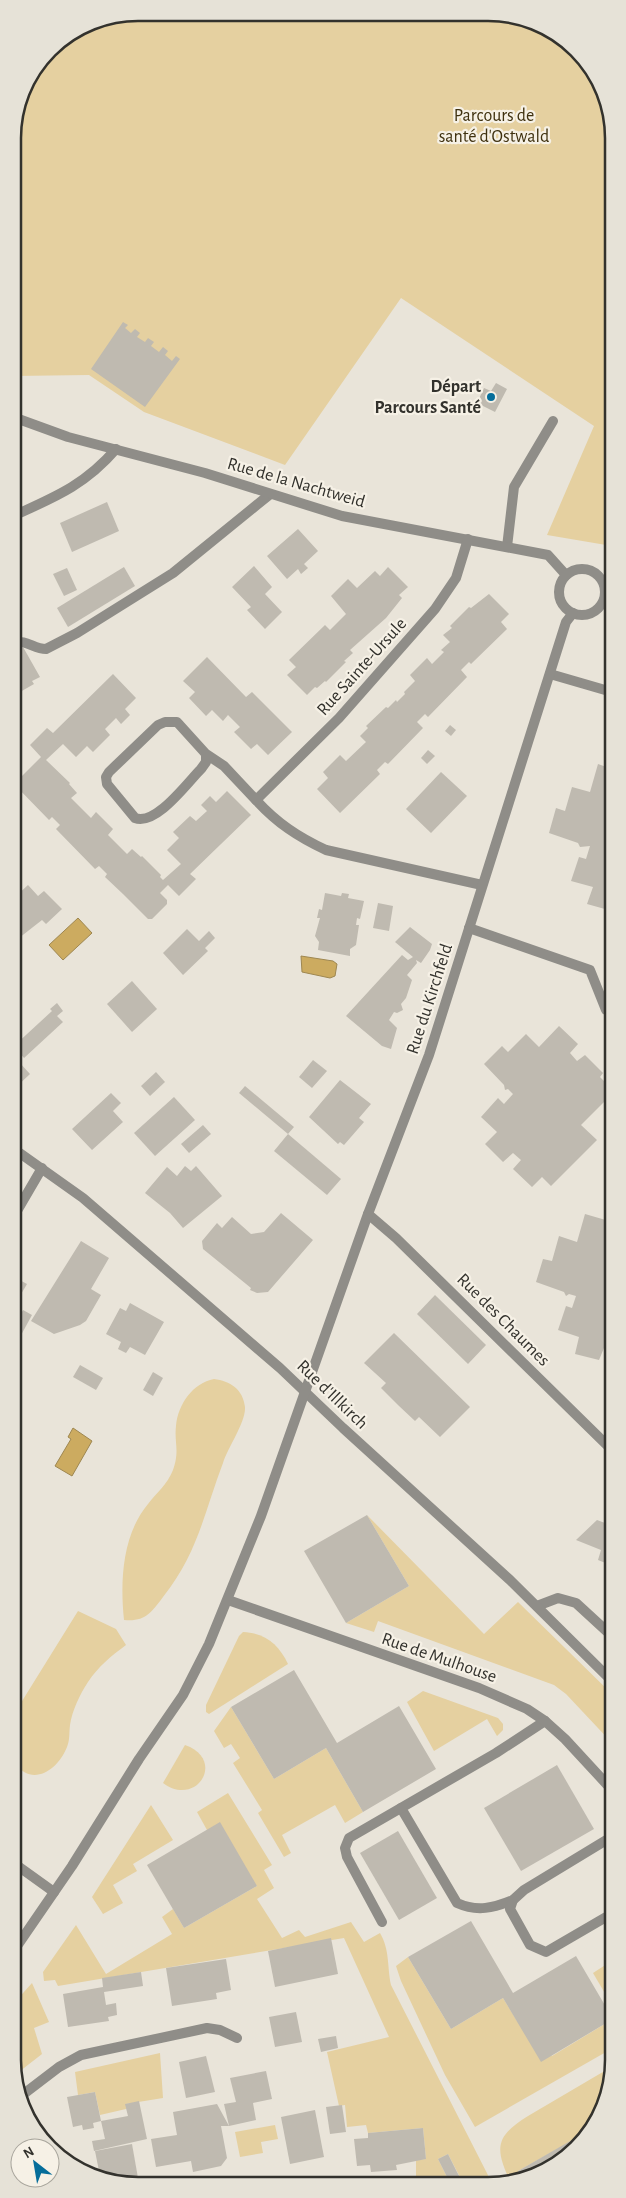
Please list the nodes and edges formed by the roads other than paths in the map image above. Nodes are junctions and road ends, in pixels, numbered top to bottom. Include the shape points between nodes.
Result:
1 (21, 420) edge
2 (553, 421) dead end
3 (116, 449) junction
4 (269, 495) junction
5 (21, 512) edge
6 (468, 539) junction
7 (507, 547) junction
8 (566, 575) junction
9 (605, 585) edge
10 (605, 599) edge
11 (573, 613) junction
12 (21, 641) edge
13 (550, 674) junction
14 (605, 690) edge
15 (206, 754) junction
16 (256, 800) junction
17 (482, 885) junction
18 (469, 928) junction
19 (605, 1008) edge
20 (21, 1154) edge
21 (42, 1168) junction
22 (21, 1204) edge
23 (368, 1214) junction
24 (305, 1392) junction
25 (605, 1443) edge
26 (228, 1600) junction
27 (537, 1606) junction
28 (605, 1630) edge
29 (605, 1674) edge
30 (545, 1721) junction
31 (605, 1784) edge
32 (401, 1808) junction
33 (605, 1841) edge
34 (21, 1868) edge
35 (54, 1892) junction
36 (513, 1900) junction
37 (605, 1918) edge
38 (382, 1922) dead end
39 (21, 1937) edge
40 (238, 2038) dead end
41 (26, 2092) edge

1 - 3 street, Rue de la Nachtweid via 68,437
2 - 7 street via 514,488
3 - 4 street, Rue de la Nachtweid via 205,473
3 - 5 street via 87,478
4 - 6 street, Rue de la Nachtweid via 342,516
4 - 12 street via 173,573 77,633 46,649
6 - 7 street, Rue de la Nachtweid
6 - 16 street, Rue Sainte-Ursule via 456,578 436,609 339,718
7 - 8 street, Rue de la Nachtweid via 548,555
8 - 9 street via 574,570 592,570
8 - 11 street via 560,582 559,591 565,608
10 - 11 street via 598,609 582,615
11 - 13 street, Rue du Kirchfeld via 566,622
13 - 14 street
13 - 17 street, Rue du Kirchfeld
15 - 15 street via 177,722 165,722 109,772 107,784 135,818 148,820 160,812 201,769 206,762
15 - 16 street via 224,766
16 - 17 street via 280,825 326,850
17 - 18 street, Rue du Kirchfeld
18 - 19 street via 590,970
18 - 23 street, Rue du Kirchfeld via 429,1055
20 - 21 street, Rue d'Illkirch
21 - 22 street
21 - 24 street, Rue d'Illkirch via 90,1204
23 - 24 street, Rue du Kirchfeld
23 - 25 street, Rue des Chaumes
24 - 26 street
24 - 27 street, Rue d'Illkirch
26 - 30 street, Rue de Mulhouse via 480,1688 527,1709
26 - 35 street via 183,1695
27 - 28 street via 558,1598 576,1603
27 - 29 street, Rue d'Illkirch
30 - 31 street, Rue de Mulhouse
30 - 32 street via 496,1754
32 - 36 street via 457,1904 467,1908 493,1908
32 - 38 street via 356,1833 349,1838 345,1848
33 - 36 street
34 - 35 street
35 - 39 street
36 - 37 street via 510,1909 522,1934 530,1945 546,1952
40 - 41 street via 207,2028 101,2049 69,2060

